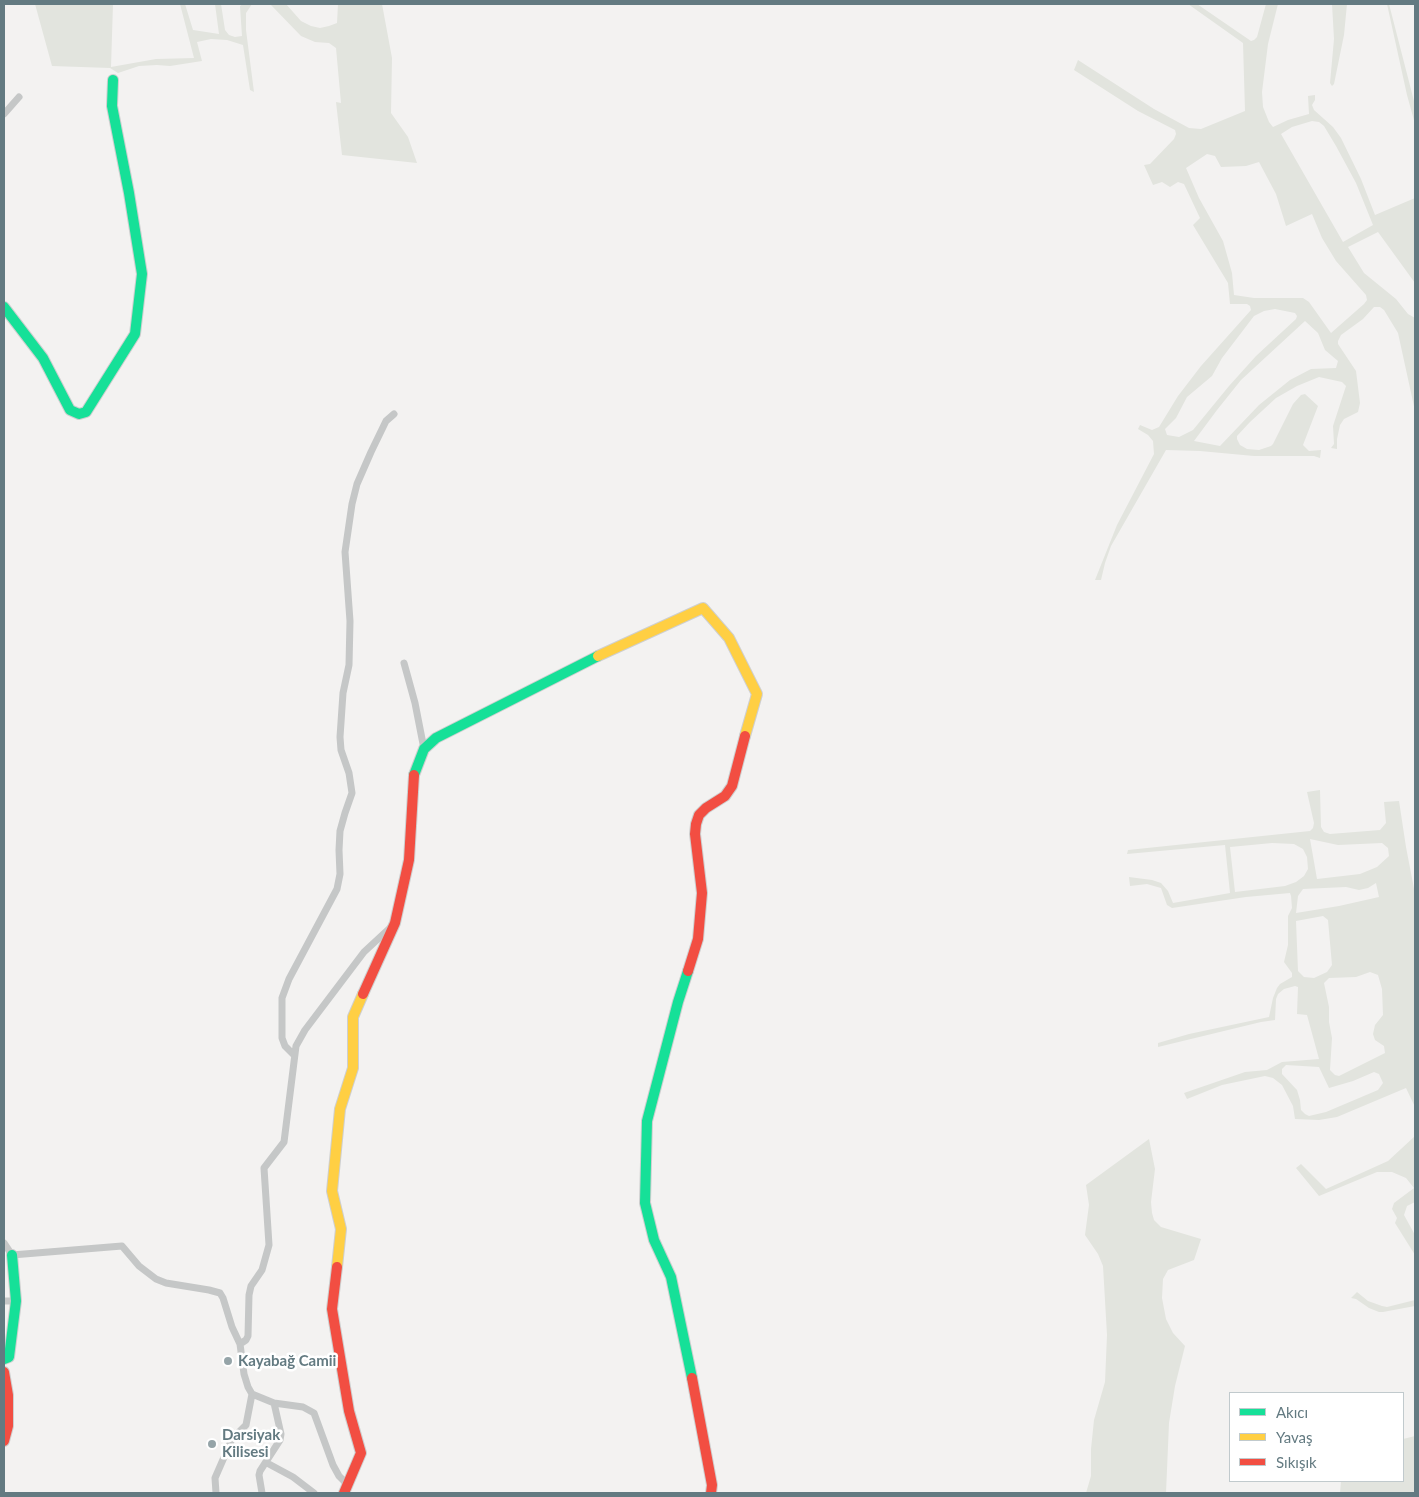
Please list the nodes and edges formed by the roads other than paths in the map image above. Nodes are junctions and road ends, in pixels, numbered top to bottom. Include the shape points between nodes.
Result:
1 (112, 80) dead end
2 (19, 97) dead end
3 (4, 114) edge
4 (4, 308) edge
5 (394, 414) dead end
6 (404, 663) dead end
7 (424, 749) junction
8 (395, 923) junction
9 (294, 1055) junction
10 (4, 1243) edge
11 (12, 1254) junction
12 (4, 1301) edge
13 (16, 1301) junction
14 (240, 1344) junction
15 (4, 1359) edge
16 (4, 1372) edge
17 (252, 1394) junction
18 (274, 1403) junction
19 (4, 1441) edge
20 (267, 1463) junction
21 (346, 1489) edge
22 (216, 1493) edge
23 (262, 1493) edge
24 (314, 1493) edge
25 (711, 1493) edge

1 - 4 street via 112,106 142,274 135,334 86,412 79,414 70,410 42,358
2 - 3 street
5 - 9 street via 386,421 371,452 352,504 346,552 349,665 340,737 352,793 340,831 337,889 282,998 282,1038
6 - 7 street
7 - 8 street via 414,776 409,860
7 - 25 street via 436,738 614,648 703,608 729,638 757,694 732,786 725,796 706,808 696,824 702,893 698,939 647,1121 645,1203 654,1240 671,1277 701,1422
8 - 9 street via 364,952 306,1030
8 - 21 street via 353,1017 353,1068 340,1109 332,1191 341,1229 332,1309 349,1411 361,1453
9 - 14 street via 284,1142 264,1168 269,1245 264,1264 251,1286 248,1336
10 - 11 street
11 - 13 street
11 - 14 street via 122,1246 156,1280 220,1293
12 - 13 street
13 - 15 street via 9,1358
14 - 17 street via 244,1374
16 - 19 street via 8,1426
17 - 18 street
17 - 22 street via 246,1425 232,1439 214,1478
18 - 20 street via 281,1434
18 - 21 street via 303,1407 314,1413
20 - 23 street via 260,1475
20 - 24 street via 293,1476

